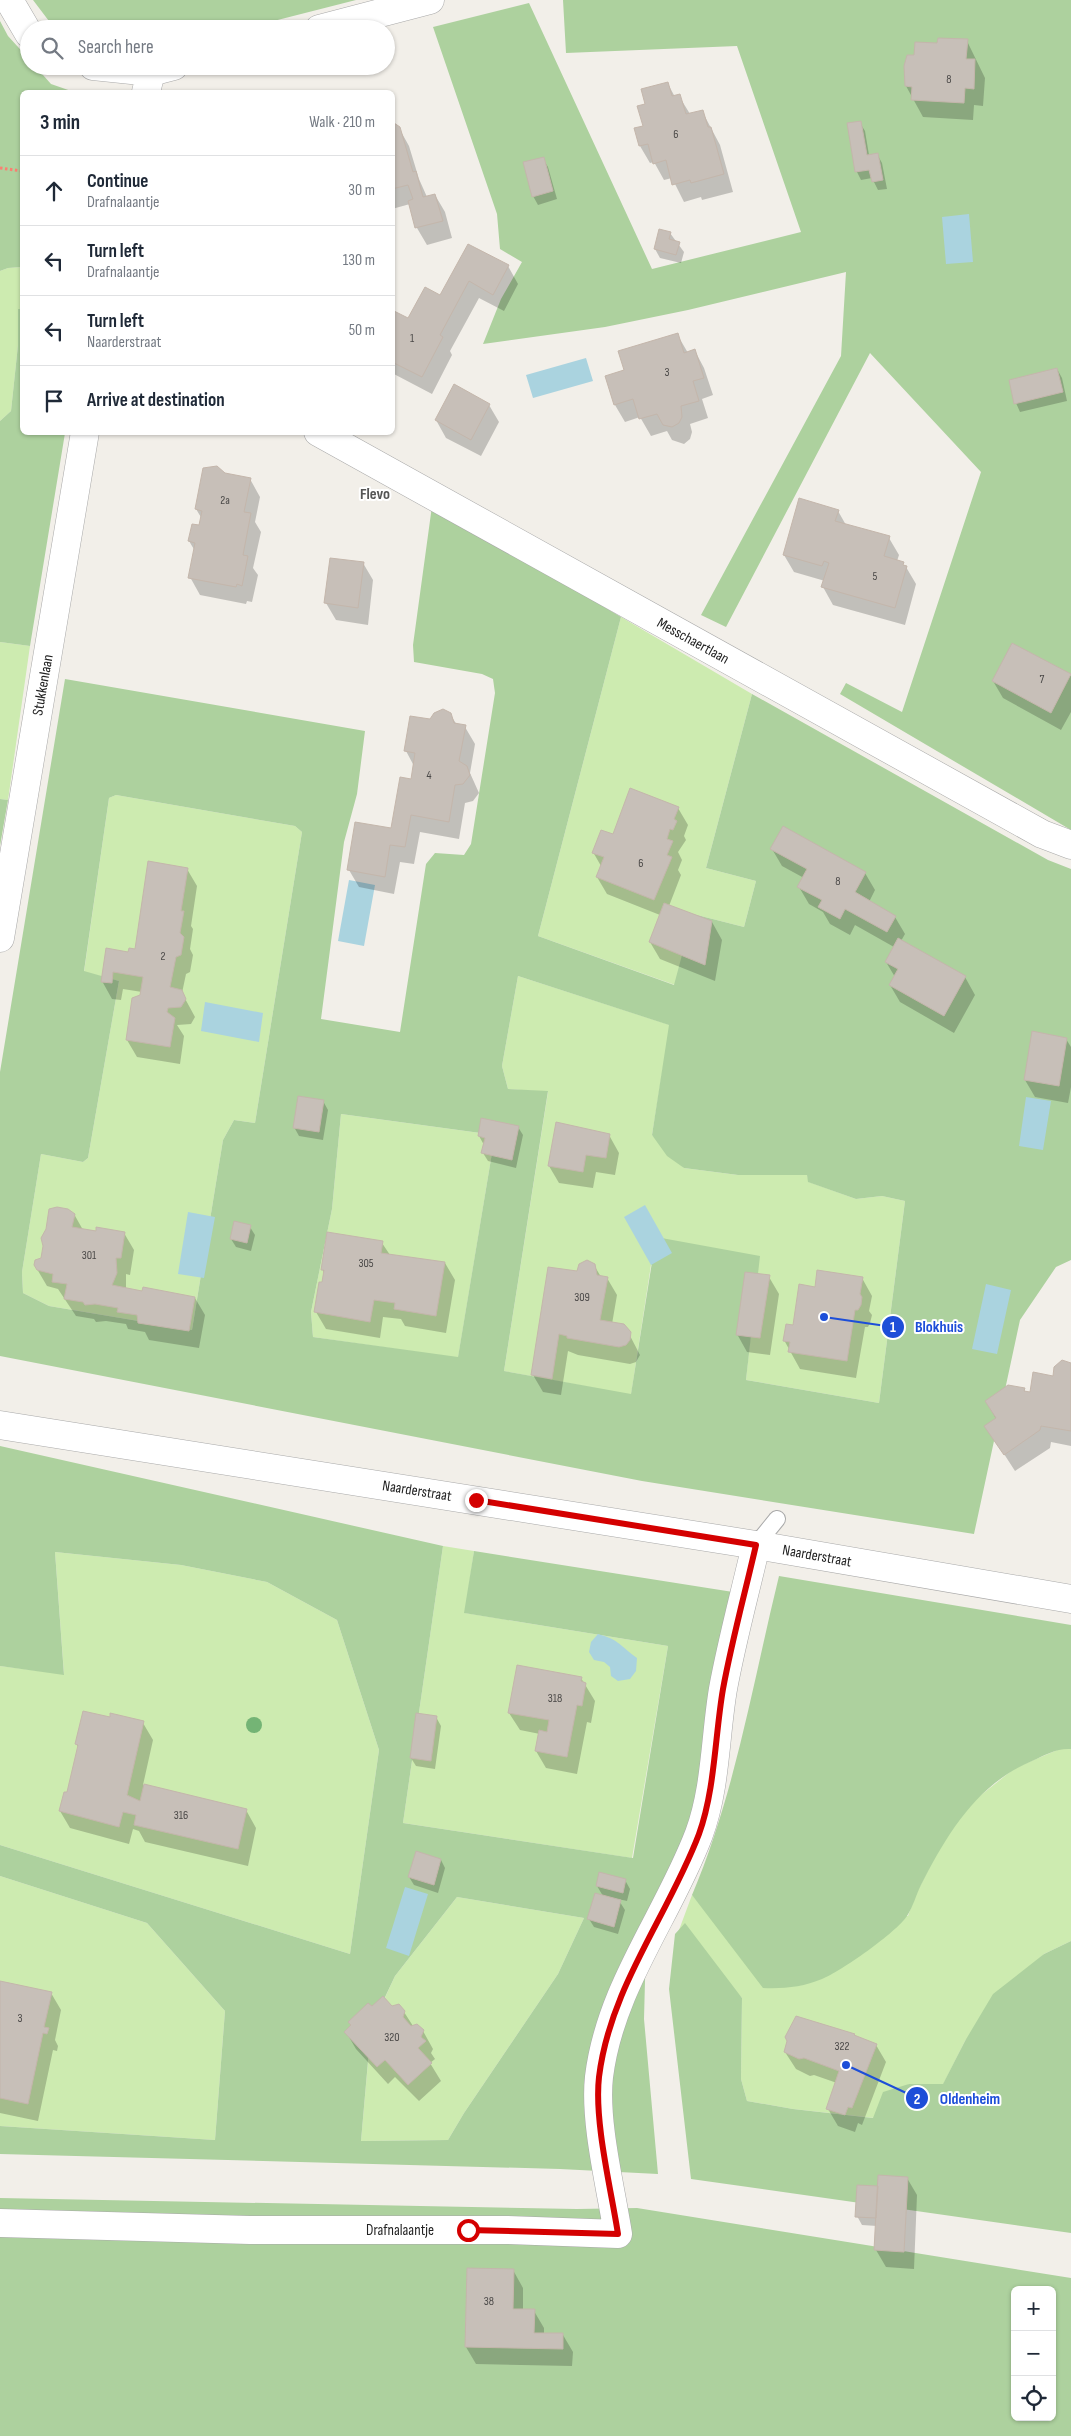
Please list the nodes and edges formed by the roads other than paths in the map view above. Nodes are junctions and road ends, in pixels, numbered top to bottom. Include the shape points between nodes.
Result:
1 (9, 0) edge
2 (430, 0) edge
3 (21, 20) edge
4 (353, 20) edge
5 (84, 435) edge
6 (323, 435) edge
7 (1071, 845) edge
8 (0, 938) edge
9 (0, 1425) edge
10 (777, 1519) dead end
11 (756, 1545) junction
12 (1071, 1599) edge
13 (0, 2223) edge

1 - 3 street
2 - 4 street
5 - 8 street, Stukkenlaan
6 - 7 street, Messchaertlaan via 1042,834
9 - 11 street, Naarderstraat
10 - 11 lane, Drafnalaantje
11 - 12 street, Naarderstraat
11 - 13 street, Drafnalaantje via 723,1689 708,1797 699,1833 627,1980 604,2046 599,2079 599,2115 618,2234 507,2230 250,2230

